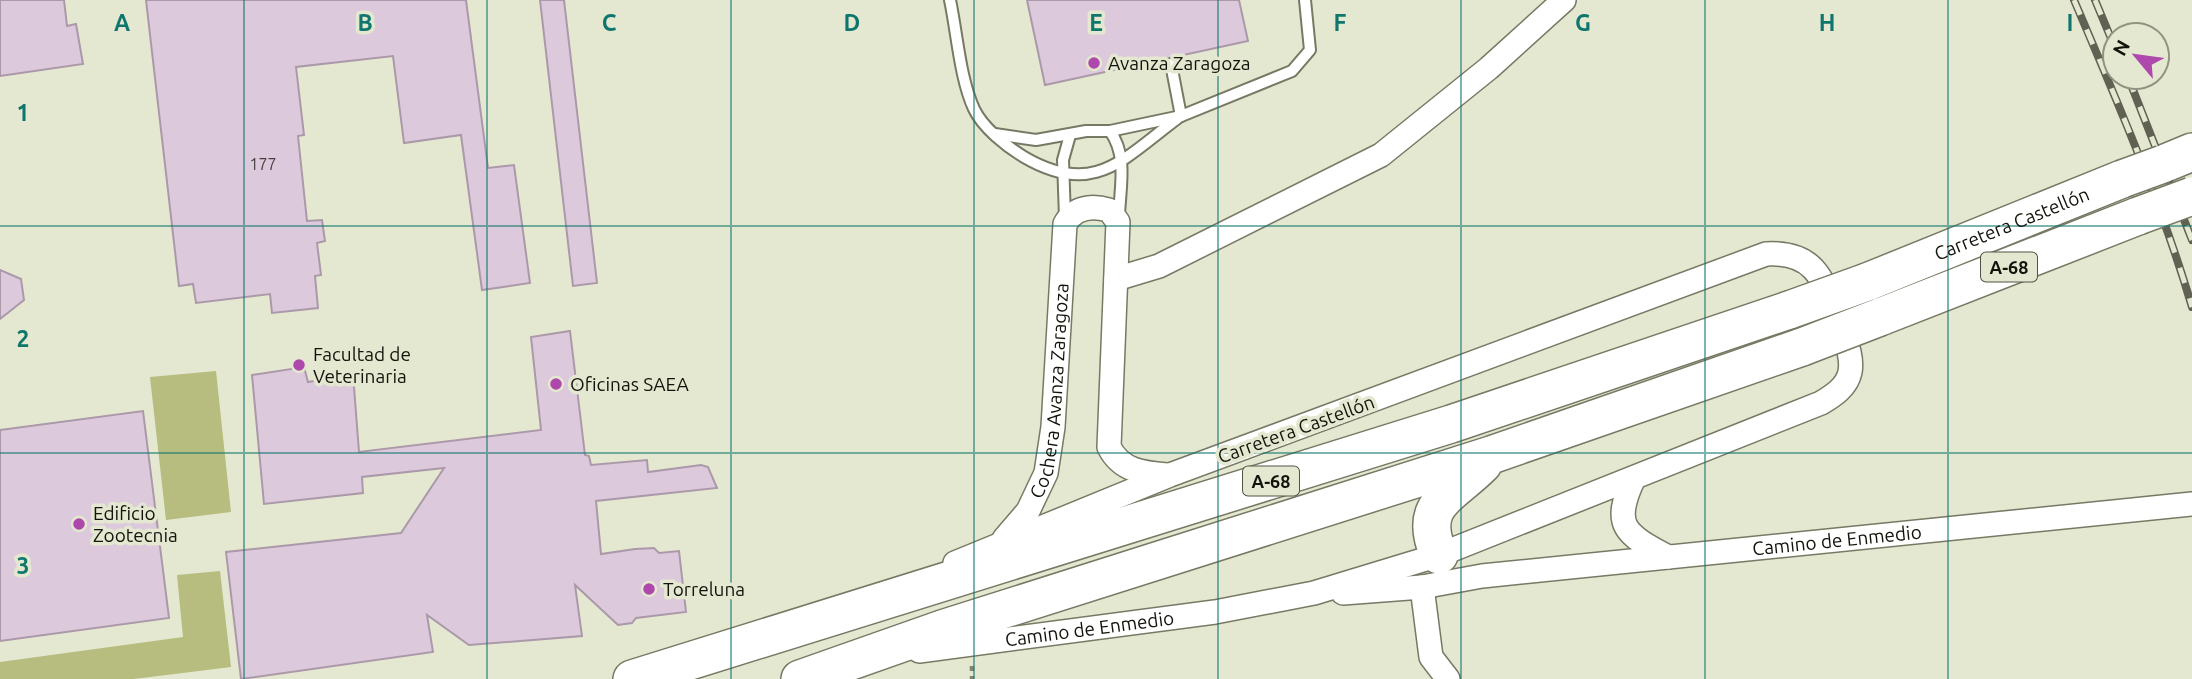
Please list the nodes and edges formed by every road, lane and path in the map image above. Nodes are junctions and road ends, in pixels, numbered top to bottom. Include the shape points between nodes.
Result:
1 (950, 0) edge
2 (1305, 0) edge
3 (1564, 0) edge
4 (1171, 64) dead end
5 (1181, 116) junction
6 (1110, 131) junction
7 (995, 134) junction
8 (1070, 135) junction
9 (2192, 152) edge
10 (1122, 160) junction
11 (1063, 174) junction
12 (2192, 196) edge
13 (1118, 222) junction
14 (1065, 224) junction
15 (1116, 279) junction
16 (1491, 455) junction
17 (1170, 475) junction
18 (1634, 478) junction
19 (2192, 504) edge
20 (999, 544) junction
21 (1439, 555) junction
22 (1668, 557) junction
23 (1482, 576) junction
24 (1422, 587) junction
25 (1314, 593) junction
26 (751, 644) junction
27 (864, 659) junction
28 (632, 679) edge
29 (800, 679) edge
30 (1448, 679) edge

1 - 7 lane via 970,99
2 - 5 lane via 1311,42 1300,65
3 - 15 street via 1381,155 1159,267
4 - 5 lane
5 - 6 lane
5 - 10 lane
6 - 8 lane
6 - 10 lane
7 - 8 lane via 1036,140
7 - 11 lane via 1035,163
8 - 11 lane
9 - 26 highway, Carretera Castellón / A-68, bridge via 1789,310 1451,424
10 - 11 lane via 1090,175
10 - 13 lane
11 - 14 lane
12 - 16 highway, Carretera Castellón / A-68, bridge via 1802,347
13 - 14 street via 1109,210 1086,208 1074,212
13 - 15 street
14 - 20 street, Cochera Avanza Zaragoza via 1046,473 1028,511
15 - 17 street via 1110,447 1119,463 1131,469
16 - 21 highway via 1432,513 1432,539
16 - 27 highway, Carretera Castellón / A-68 via 942,629
17 - 18 street, Carretera Castellón via 1766,254 1786,253 1815,269 1849,349 1850,373 1845,384 1821,403
17 - 20 street, Carretera Castellón
18 - 21 street, Carretera Castellón
18 - 22 street via 1623,502 1622,520 1632,538
19 - 22 street, Camino de Enmedio
20 - 26 street, Carretera Castellón
21 - 23 street, Camino de Enmedio via 1454,570
21 - 25 street, Camino de Enmedio
22 - 23 street, Camino de Enmedio
23 - 24 street, Camino de Enmedio
24 - 25 street, Camino de Enmedio
24 - 30 street via 1431,657
25 - 27 street, Camino de Enmedio via 1215,612
26 - 28 highway, Carretera Castellón / A-68
27 - 29 highway, Carretera Castellón / A-68

